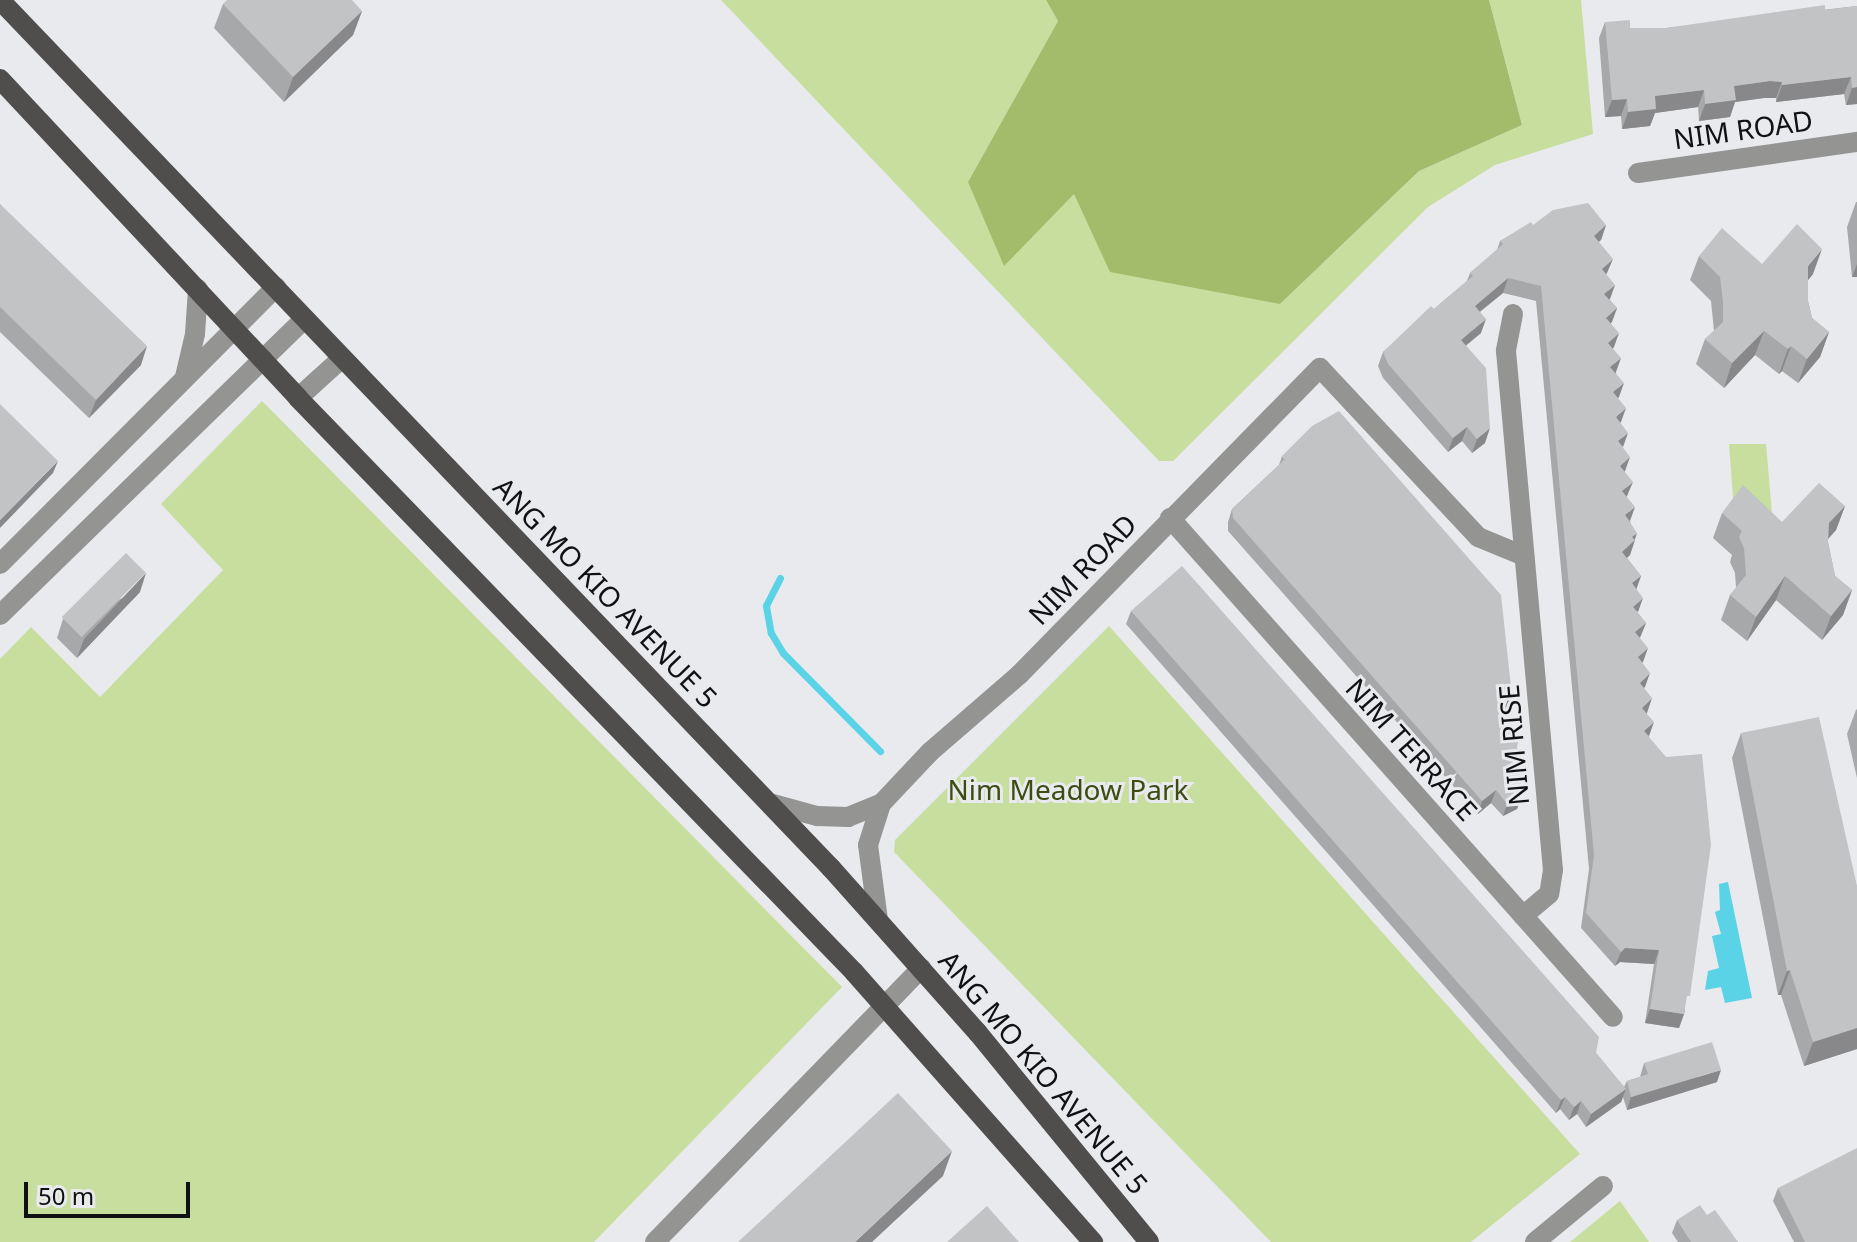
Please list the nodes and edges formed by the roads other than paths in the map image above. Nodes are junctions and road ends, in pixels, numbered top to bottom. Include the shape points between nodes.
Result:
1 (0, 0) edge
2 (0, 79) edge
3 (1857, 142) edge
4 (1638, 173) dead end
5 (276, 287) junction
6 (198, 289) junction
7 (1513, 314) dead end
8 (304, 319) junction
9 (233, 329) junction
10 (342, 358) junction
11 (264, 361) junction
12 (185, 377) junction
13 (298, 398) junction
14 (1170, 518) junction
15 (1524, 556) junction
16 (0, 564) edge
17 (0, 615) edge
18 (769, 803) junction
19 (881, 804) junction
20 (1523, 916) junction
21 (878, 920) junction
22 (921, 968) junction
23 (884, 1005) junction
24 (1613, 1017) dead end
25 (1603, 1186) dead end
26 (655, 1242) edge
27 (1093, 1242) edge
28 (1149, 1242) edge
29 (1535, 1242) edge

1 - 5 main road, ANG MO KIO AVENUE 5
2 - 6 main road
3 - 4 street, NIM ROAD
5 - 8 main road, ANG MO KIO AVENUE 5
5 - 9 street
6 - 9 main road
6 - 12 street
7 - 15 street, NIM RISE via 1506,351
8 - 10 main road, ANG MO KIO AVENUE 5
8 - 11 street
9 - 11 main road
9 - 12 street
10 - 13 street
10 - 18 main road, ANG MO KIO AVENUE 5
11 - 13 main road
11 - 17 street
12 - 16 street
13 - 23 main road
14 - 15 street, NIM ROAD via 1320,368 1478,537
14 - 19 street, NIM ROAD via 1019,675 930,752
14 - 20 street, NIM TERRACE
15 - 20 street, NIM RISE via 1553,870 1549,894
18 - 19 street via 817,816 848,817
18 - 21 main road, ANG MO KIO AVENUE 5
19 - 21 street via 868,845
20 - 24 street, NIM TERRACE
21 - 22 main road, ANG MO KIO AVENUE 5
22 - 23 street
22 - 28 main road, ANG MO KIO AVENUE 5
23 - 26 street
23 - 27 main road
25 - 29 street

